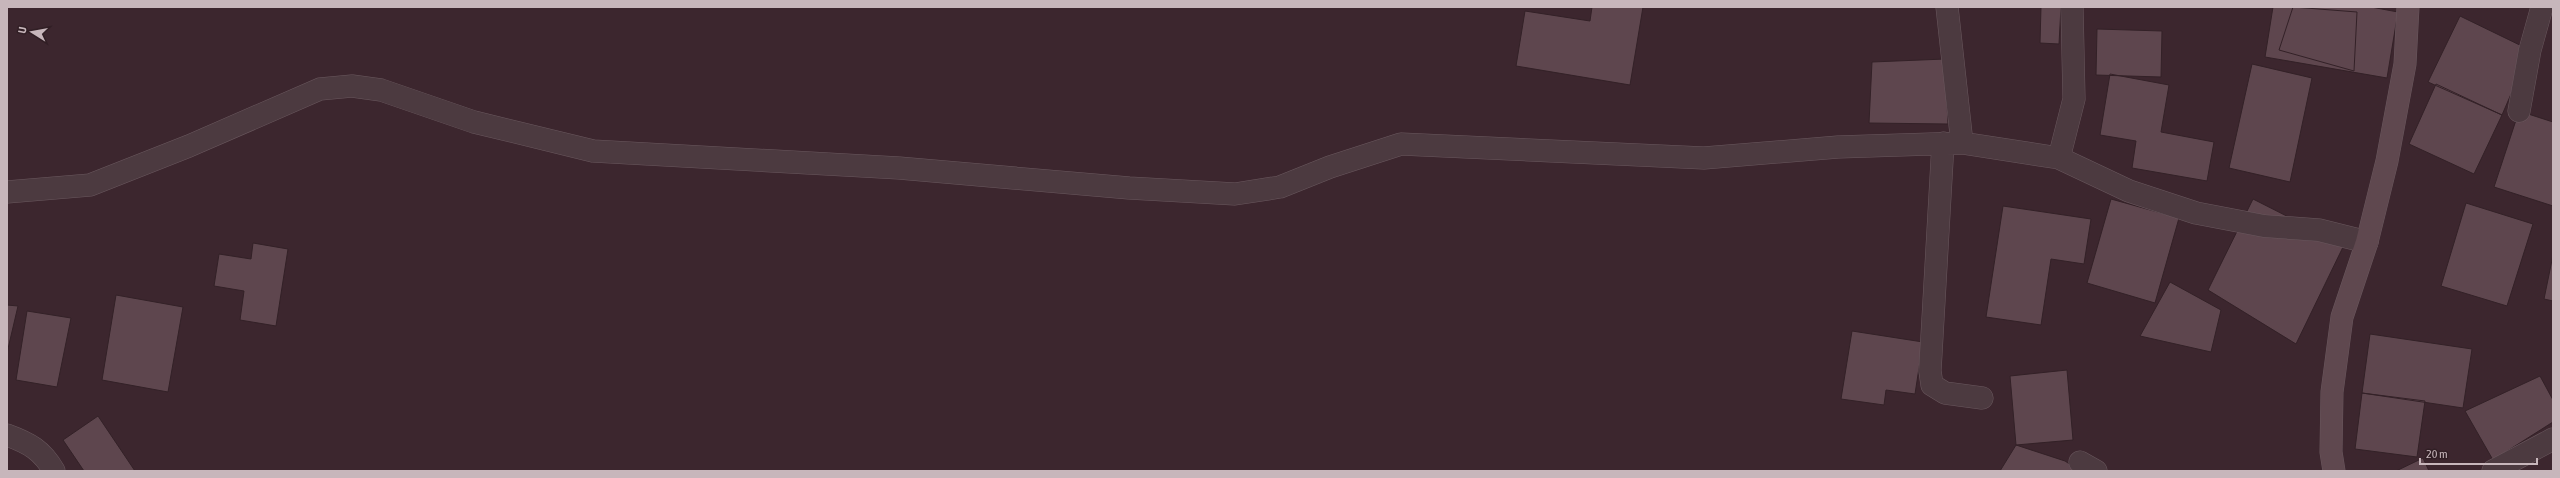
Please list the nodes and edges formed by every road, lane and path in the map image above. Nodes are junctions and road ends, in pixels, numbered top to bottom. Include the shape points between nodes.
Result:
1 (1947, 7) edge
2 (2072, 7) edge
3 (2408, 7) edge
4 (2542, 7) edge
5 (2519, 111) dead end
6 (1953, 143) junction
7 (2059, 158) junction
8 (7, 192) edge
9 (2367, 242) junction
10 (1982, 398) dead end
11 (7, 435) edge
12 (2553, 439) edge
13 (54, 471) edge
14 (2334, 471) edge
15 (2493, 471) edge

1 - 6 street
2 - 7 street via 2074,99
3 - 9 street via 2404,71 2387,160
4 - 5 street via 2530,50
6 - 7 street
6 - 8 street via 1838,147 1704,158 1400,144 1280,187 1235,194 1129,188 899,168 593,151 474,122 381,90 352,86 320,89 189,146 90,185
6 - 10 street via 1930,371 1932,386 1945,393
7 - 9 street via 2129,191 2196,213 2264,226 2319,230
9 - 14 street via 2342,317 2332,392 2331,452
11 - 13 street via 25,441 46,456
12 - 15 street

